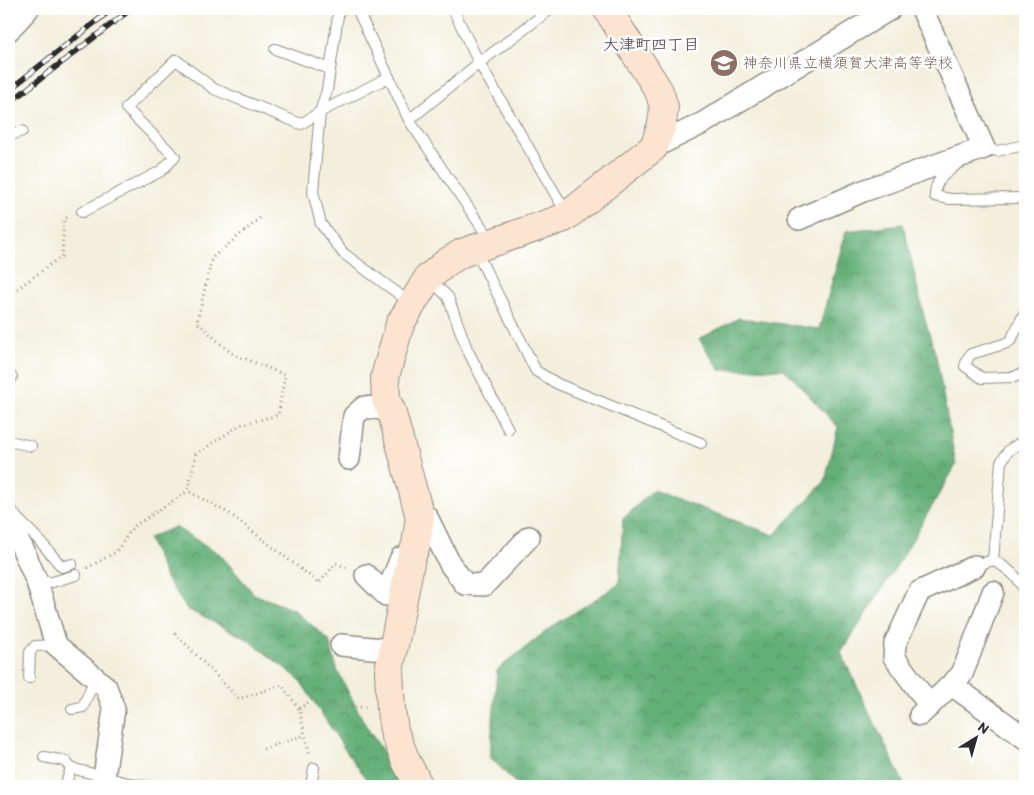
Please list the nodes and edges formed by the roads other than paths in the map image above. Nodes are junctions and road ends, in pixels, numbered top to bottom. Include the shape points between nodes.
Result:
1 (28, 9) edge
2 (340, 9) edge
3 (357, 9) edge
4 (453, 9) edge
5 (551, 9) edge
6 (607, 9) edge
7 (890, 9) edge
8 (922, 9) edge
9 (9, 30) edge
10 (274, 49) dead end
11 (479, 63) junction
12 (330, 69) junction
13 (389, 77) junction
14 (320, 112) junction
15 (409, 120) junction
16 (22, 131) dead end
17 (9, 136) edge
18 (1025, 145) edge
19 (654, 147) junction
20 (978, 150) junction
21 (1025, 198) edge
22 (82, 212) road end
23 (568, 215) junction
24 (799, 219) dead end
25 (484, 246) junction
26 (428, 278) junction
27 (412, 304) junction
28 (1025, 312) edge
29 (1025, 372) edge
30 (391, 410) junction
31 (508, 429) dead end
32 (1025, 440) edge
33 (9, 441) edge
34 (701, 443) dead end
35 (31, 446) dead end
36 (349, 458) dead end
37 (9, 506) edge
38 (420, 517) junction
39 (529, 537) dead end
40 (12, 538) edge
41 (411, 558) junction
42 (984, 563) junction
43 (72, 564) dead end
44 (76, 575) road end
45 (366, 575) road end
46 (37, 582) junction
47 (1025, 591) edge
48 (993, 592) dead end
49 (56, 645) junction
50 (341, 645) dead end
51 (393, 650) junction
52 (28, 678) dead end
53 (95, 678) junction
54 (952, 685) junction
55 (72, 709) dead end
56 (1025, 738) edge
57 (44, 757) dead end
58 (71, 768) junction
59 (314, 768) road end
60 (104, 777) junction
61 (66, 786) edge
62 (139, 786) edge
63 (312, 786) edge
64 (420, 786) edge

1 - 9 street
2 - 12 lane
3 - 13 lane
4 - 11 lane
5 - 11 lane
6 - 19 street via 659,91 664,107
7 - 19 street via 703,123
8 - 20 street
10 - 12 lane
11 - 15 lane
11 - 23 lane
12 - 14 lane
13 - 14 lane
13 - 15 lane
14 - 22 lane via 301,124 214,89 176,60 126,108 175,157 161,171
14 - 27 lane via 313,192 321,224 343,252
15 - 25 lane
16 - 17 lane
18 - 20 lane via 998,151
19 - 23 street
20 - 21 lane via 943,175 935,186 935,196 950,199
20 - 24 street via 862,191
23 - 25 street
25 - 26 street via 447,262
25 - 34 lane via 536,371 558,384
26 - 27 street
26 - 31 lane via 448,297 467,349
27 - 30 street via 400,324 385,377 386,400
28 - 29 lane via 1011,340 971,354 965,366 982,378 1014,377
30 - 36 street via 364,407 354,416
30 - 38 street
32 - 42 lane via 1008,450 1000,462
33 - 35 lane
37 - 43 lane via 62,567
38 - 39 street via 427,517 450,564 465,584 484,585
38 - 41 street
40 - 46 street via 22,547
41 - 45 street via 401,558 386,595
41 - 51 street
42 - 47 lane via 1004,566 1019,579
42 - 54 street via 919,592 895,644 894,656 925,711
44 - 46 lane via 52,582
46 - 49 street
48 - 54 street via 962,674
49 - 52 lane via 35,646 30,652
49 - 53 street
50 - 51 street
51 - 64 street via 389,670 394,731
53 - 55 lane via 83,707
53 - 60 street via 106,687 114,708
54 - 56 street
57 - 58 lane via 65,761
58 - 60 lane
58 - 61 lane
59 - 63 lane
60 - 62 lane

